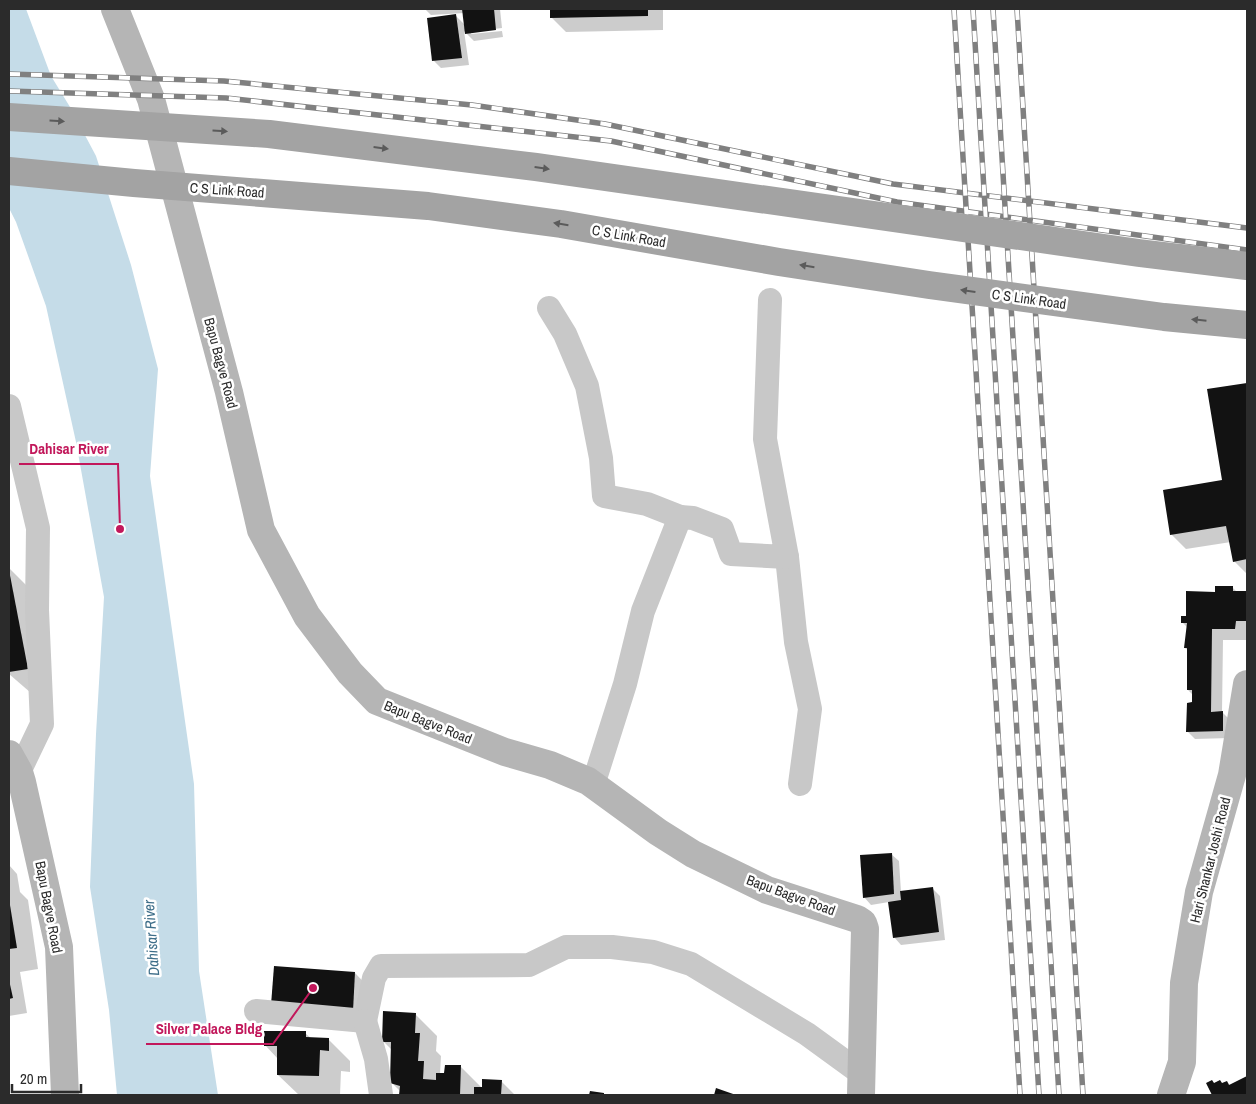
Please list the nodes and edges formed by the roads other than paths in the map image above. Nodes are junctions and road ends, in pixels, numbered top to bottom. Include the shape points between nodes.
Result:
1 (115, 9) edge
2 (9, 118) edge
3 (9, 171) edge
4 (1247, 266) edge
5 (770, 300) dead end
6 (550, 308) dead end
7 (1247, 325) edge
8 (9, 406) edge
9 (680, 517) junction
10 (787, 557) junction
11 (1247, 684) edge
12 (12, 766) edge
13 (800, 784) dead end
14 (593, 785) junction
15 (256, 1012) dead end
16 (365, 1021) junction
17 (861, 1085) edge
18 (65, 1095) edge
19 (381, 1095) edge
20 (1171, 1095) edge

1 - 14 street, Bapu Bagve Road via 151,99 230,392 261,530 308,616 350,673 377,701 505,752 550,765
2 -> 4 main road, bridge via 279,135 536,167
7 -> 3 main road, C S Link Road, bridge via 929,285 561,224 428,206
5 - 10 street via 765,439
6 - 9 street via 587,386 601,458 604,496 647,504
8 - 12 street via 38,528 37,610 42,724
9 - 10 street via 722,529 731,554
9 - 14 street via 643,611 625,684
10 - 13 street via 796,642 810,710
11 - 20 street, Hari Shankar Joshi Road via 1232,775 1199,892 1184,983 1182,1062
12 - 18 street, Bapu Bagve Road via 59,948
14 - 17 street, Bapu Bagve Road via 693,854 767,890 862,923 865,929
15 - 16 street
16 - 17 street via 374,978 381,966 529,965 566,947 653,952 691,964 807,1034
16 - 19 street via 376,1059

